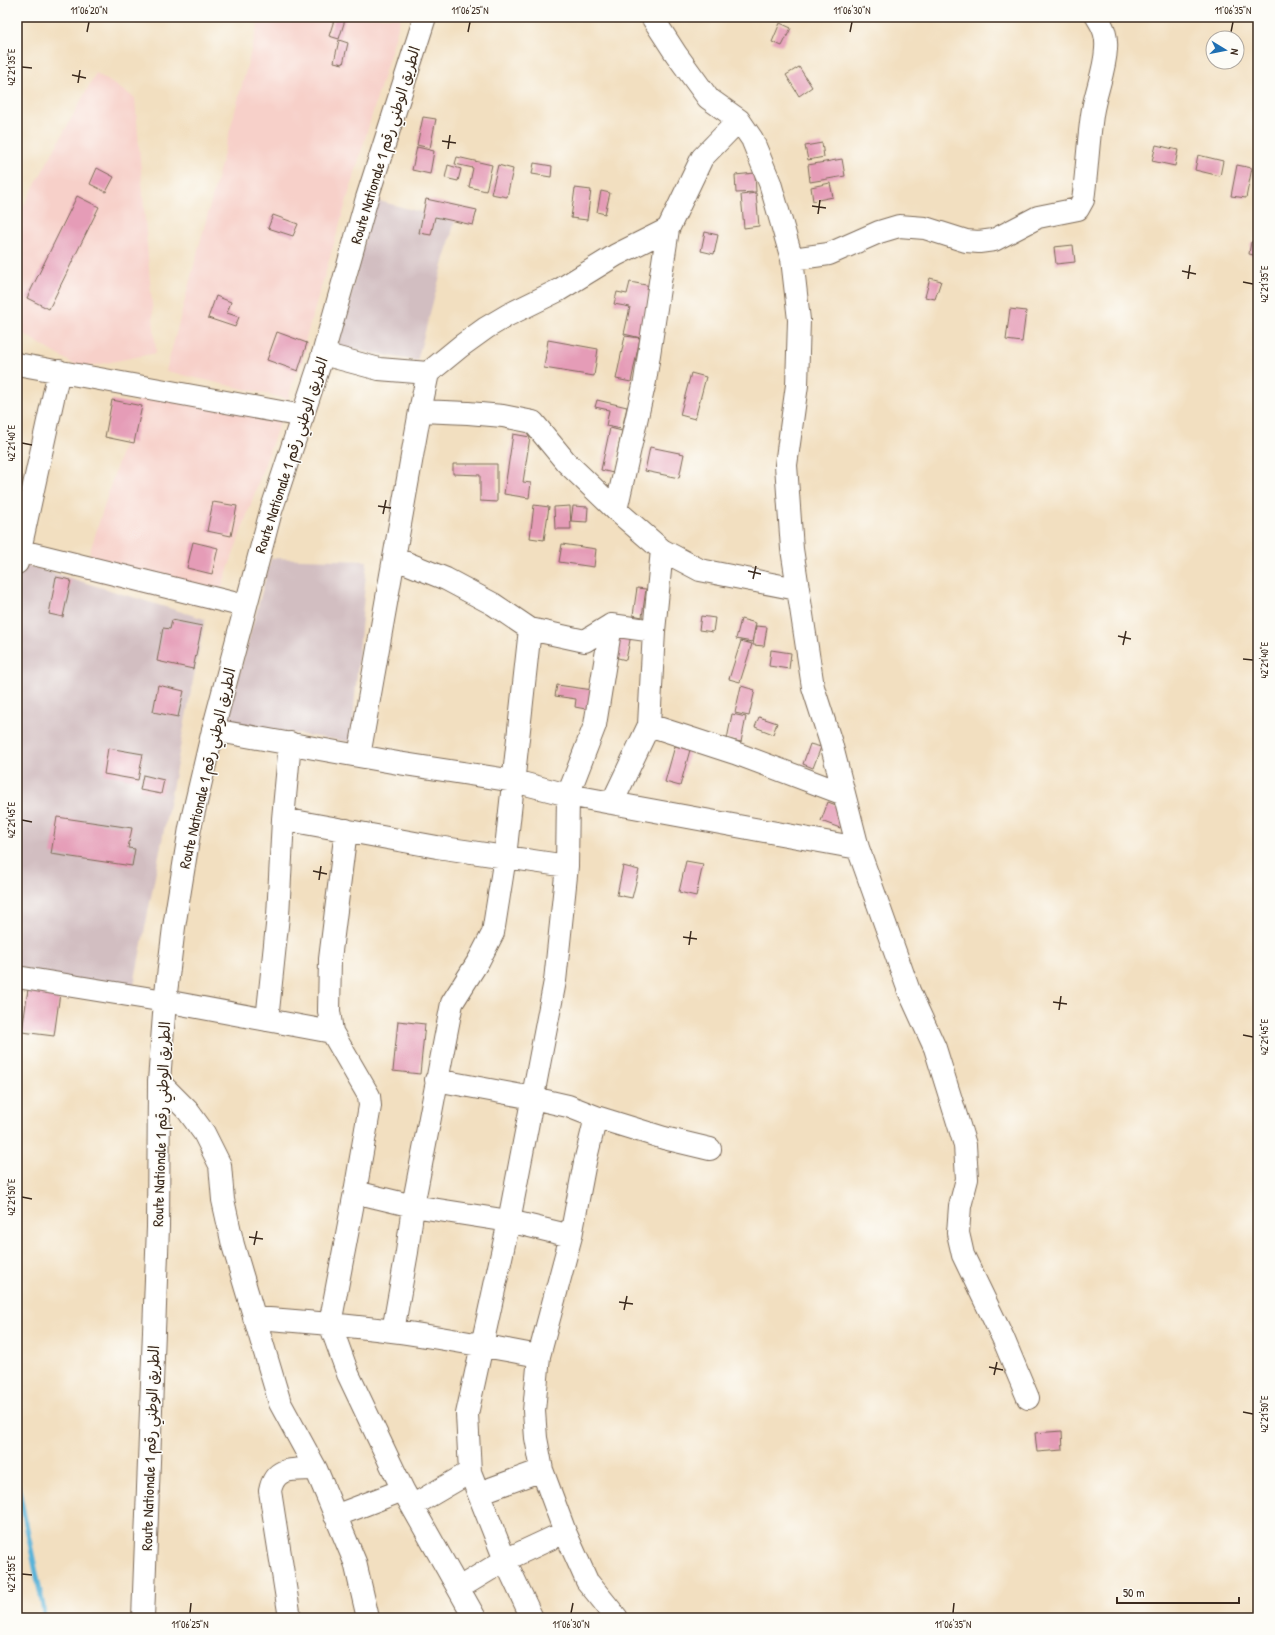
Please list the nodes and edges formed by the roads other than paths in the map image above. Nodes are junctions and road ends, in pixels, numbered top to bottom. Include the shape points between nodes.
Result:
1 (425, 17) edge
2 (652, 17) edge
3 (1097, 17) edge
4 (740, 120) junction
5 (668, 229) junction
6 (792, 259) junction
7 (323, 354) junction
8 (17, 364) edge
9 (59, 371) junction
10 (428, 373) junction
11 (420, 411) junction
12 (303, 416) junction
13 (616, 510) junction
14 (662, 550) junction
15 (18, 554) edge
16 (394, 558) junction
17 (797, 590) junction
18 (245, 606) junction
19 (611, 625) junction
20 (530, 629) junction
21 (654, 631) junction
22 (649, 725) junction
23 (213, 730) junction
24 (290, 743) junction
25 (359, 756) junction
26 (514, 781) junction
27 (844, 794) junction
28 (568, 795) junction
29 (612, 803) junction
30 (283, 820) junction
31 (346, 830) junction
32 (858, 848) junction
33 (505, 857) junction
34 (567, 866) junction
35 (17, 978) edge
36 (165, 1001) junction
37 (267, 1020) junction
38 (332, 1032) junction
39 (436, 1080) junction
40 (159, 1082) junction
41 (533, 1098) junction
42 (596, 1117) junction
43 (710, 1149) dead end
44 (355, 1192) junction
45 (413, 1206) junction
46 (509, 1221) junction
47 (571, 1236) junction
48 (254, 1318) junction
49 (330, 1324) junction
50 (393, 1331) junction
51 (482, 1345) junction
52 (539, 1356) junction
53 (1028, 1398) dead end
54 (316, 1469) junction
55 (542, 1470) junction
56 (470, 1472) junction
57 (479, 1493) junction
58 (408, 1498) junction
59 (335, 1516) junction
60 (565, 1532) junction
61 (505, 1560) junction
62 (459, 1588) junction
63 (611, 1617) edge
64 (143, 1618) edge
65 (290, 1618) edge
66 (368, 1618) edge
67 (475, 1618) edge
68 (532, 1618) edge

1 - 7 main road, Route Nationale الطريق الوطني رقم 1 via 367,198
2 - 4 main road via 708,98
3 - 6 main road via 1106,34 1105,56 1092,115 1083,200 1078,209 1038,217 994,240 966,241 925,228 899,226 829,254
4 - 5 main road via 702,158
4 - 6 main road via 752,139 770,183
5 - 10 main road via 616,255 559,290 486,328
5 - 13 main road via 645,381
6 - 17 main road via 799,320 797,385 786,465
7 - 10 main road via 378,369
7 - 12 main road, Route Nationale الطريق الوطني رقم 1
8 - 9 main road
9 - 12 main road
9 - 15 main road
10 - 11 main road
11 - 13 main road via 468,412 533,422 566,462
11 - 16 main road
12 - 18 main road, Route Nationale الطريق الوطني رقم 1 via 271,511
13 - 14 main road
14 - 17 main road via 700,570
14 - 21 main road
15 - 18 main road
16 - 20 main road via 446,579 493,604
16 - 25 main road
17 - 27 main road via 813,687
18 - 23 main road, Route Nationale الطريق الوطني رقم 1
19 - 20 main road via 585,641
19 - 21 main road
19 - 28 main road via 595,725
20 - 26 main road
21 - 22 main road
22 - 27 main road via 736,753
22 - 29 main road
23 - 24 main road
23 - 36 main road, Route Nationale الطريق الوطني رقم 1 via 190,828
24 - 25 main road
24 - 30 main road
25 - 26 main road
26 - 28 main road
26 - 33 main road
27 - 32 main road
28 - 29 main road
28 - 34 main road
29 - 32 main road
30 - 31 main road
30 - 37 main road via 278,916
31 - 33 main road
31 - 38 main road via 330,959 329,1011
32 - 53 main road via 909,991 935,1048 965,1145 967,1179 960,1206 958,1233 962,1255 1003,1338
33 - 34 main road
33 - 39 main road via 493,933 480,960 452,1003
34 - 41 main road via 555,981
35 - 36 main road
36 - 37 main road
36 - 40 main road, Route Nationale الطريق الوطني رقم 1
37 - 38 main road
38 - 44 main road via 369,1096 370,1106
39 - 41 main road
39 - 45 main road
40 - 48 main road via 188,1111 204,1133 220,1165 223,1200
40 - 64 main road, Route Nationale الطريق الوطني رقم 1 via 158,1227
41 - 42 main road via 568,1106
41 - 46 main road
42 - 43 main road
42 - 47 main road
44 - 45 main road
44 - 49 main road
45 - 46 main road
45 - 50 main road
46 - 47 main road
46 - 51 main road
47 - 52 main road
48 - 49 main road
48 - 54 main road via 280,1403
49 - 50 main road
49 - 58 main road via 348,1374
50 - 51 main road
51 - 52 main road
51 - 56 main road via 467,1414
52 - 55 main road via 534,1411
54 - 59 main road
54 - 65 main road via 282,1471 272,1480 270,1491
55 - 57 main road
55 - 60 main road
56 - 57 main road
56 - 58 main road
57 - 61 main road
58 - 59 main road
58 - 62 main road
59 - 66 main road via 355,1562
60 - 61 main road
60 - 63 main road via 587,1580
61 - 62 main road
61 - 68 main road
62 - 67 main road

